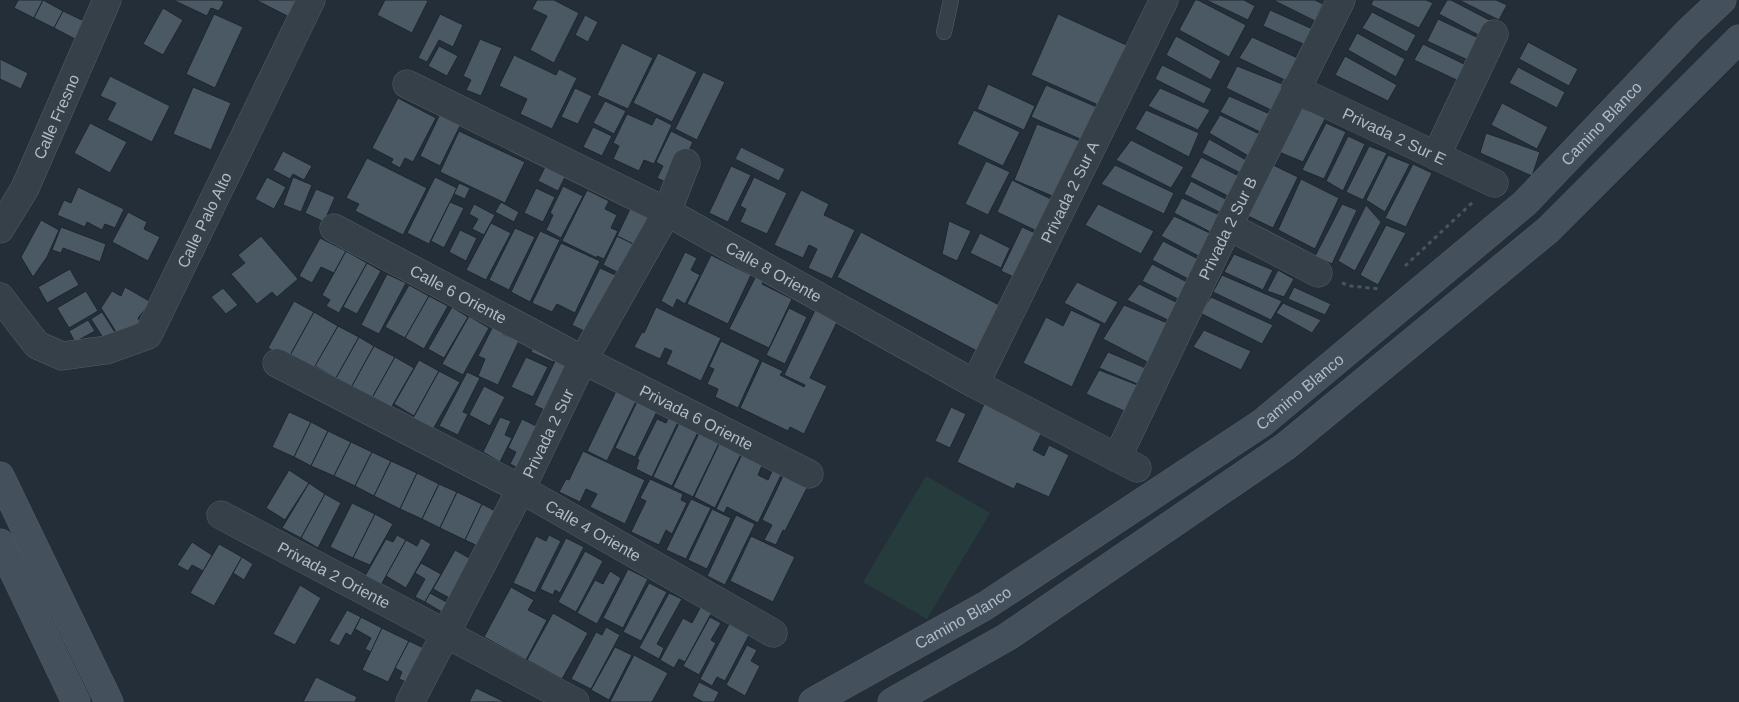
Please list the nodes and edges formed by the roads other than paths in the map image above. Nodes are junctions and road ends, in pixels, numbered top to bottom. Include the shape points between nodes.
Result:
1 (107, 0) edge
2 (311, 0) edge
3 (951, 0) edge
4 (1164, 0) edge
5 (1341, 0) edge
6 (1722, 0) edge
7 (944, 32) dead end
8 (1494, 34) dead end
9 (1731, 47) edge
10 (407, 84) dead end
11 (1295, 89) junction
12 (1436, 156) junction
13 (686, 163) dead end
14 (1494, 183) road end
15 (1525, 203) junction
16 (667, 212) junction
17 (1228, 226) junction
18 (334, 228) dead end
19 (0, 229) edge
20 (1548, 230) junction
21 (1318, 273) road end
22 (0, 297) edge
23 (583, 360) junction
24 (277, 363) dead end
25 (976, 384) junction
26 (1127, 463) joint
27 (808, 474) dead end
28 (0, 476) edge
29 (521, 489) junction
30 (221, 515) dead end
31 (0, 543) edge
32 (985, 606) junction
33 (773, 633) dead end
34 (446, 635) junction
35 (1007, 637) junction
36 (76, 702) edge
37 (109, 702) edge
38 (410, 702) edge
39 (575, 702) edge
40 (813, 702) edge
41 (892, 702) edge

1 - 19 street, Calle Fresno via 25,188
2 - 22 street, Calle Palo Alto via 148,335 106,350 62,356 38,346
3 - 7 lane
4 - 25 street, Privada 2 Sur A
5 - 11 street, Privada 2 Sur B
6 - 15 street, Camino Blanco
8 - 12 street
9 - 20 street
10 - 16 street, Calle 8 Oriente
11 - 12 street, Privada 2 Sur E
11 - 17 street, Privada 2 Sur B
12 - 14 street, Privada 2 Sur E
13 - 16 street, Privada 2 Sur
15 - 20 street
15 - 32 street, Camino Blanco via 1262,423
16 - 23 street, Privada 2 Sur
16 - 25 street, Calle 8 Oriente
17 - 21 street
17 - 26 street, Privada 2 Sur B
18 - 23 street, Calle 6 Oriente
20 - 35 street via 1286,446
23 - 27 street, Privada 6 Oriente
23 - 29 street, Privada 2 Sur
24 - 29 street, Calle 4 Oriente
25 - 26 street, Calle 8 Oriente
28 - 37 street
29 - 33 street, Calle 4 Oriente
29 - 34 street, Privada 2 Sur
30 - 34 street, Privada 2 Oriente
31 - 36 street
32 - 35 street
32 - 40 street, Camino Blanco
34 - 38 street, Privada 2 Sur
34 - 39 street, Privada 2 Oriente
35 - 41 street

